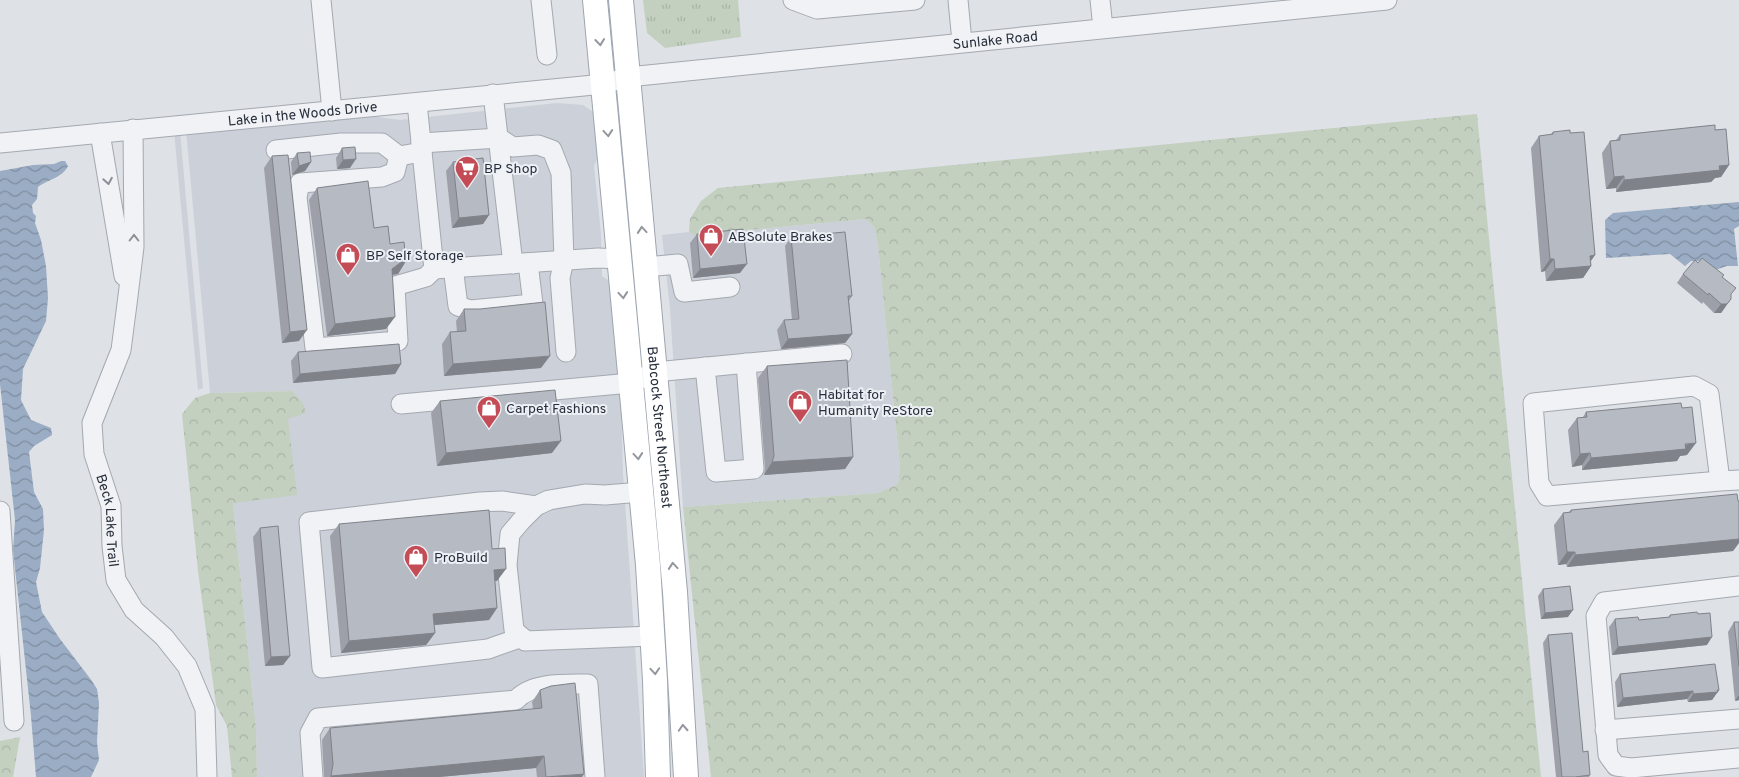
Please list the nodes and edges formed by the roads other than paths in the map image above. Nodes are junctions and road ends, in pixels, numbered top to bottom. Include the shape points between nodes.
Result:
1 (321, 0) edge
2 (541, 0) edge
3 (595, 0) edge
4 (621, 0) edge
5 (793, 0) edge
6 (915, 0) edge
7 (958, 0) edge
8 (1100, 0) edge
9 (1387, 0) edge
10 (1103, 28) junction
11 (962, 42) junction
12 (547, 55) dead end
13 (628, 77) junction
14 (604, 84) junction
15 (493, 94) junction
16 (417, 103) junction
17 (332, 111) junction
18 (133, 129) junction
19 (100, 133) junction
20 (499, 138) junction
21 (0, 143) edge
22 (422, 148) junction
23 (276, 150) dead end
24 (399, 156) junction
25 (620, 259) junction
26 (564, 260) junction
27 (521, 263) junction
28 (646, 267) junction
29 (453, 268) junction
30 (434, 269) junction
31 (730, 287) dead end
32 (127, 304) junction
33 (566, 352) dead end
34 (842, 354) dead end
35 (746, 363) junction
36 (705, 367) junction
37 (655, 372) junction
38 (631, 383) junction
39 (401, 404) dead end
40 (1739, 480) edge
41 (1720, 481) junction
42 (641, 492) junction
43 (536, 506) junction
44 (0, 511) edge
45 (1739, 586) edge
46 (652, 636) junction
47 (522, 637) junction
48 (1739, 719) edge
49 (14, 722) dead end
50 (1606, 730) junction
51 (1739, 758) edge
52 (206, 776) edge
53 (313, 777) edge
54 (595, 777) edge
55 (658, 777) edge
56 (686, 777) edge

1 - 17 street
2 - 12 street
3 -> 14 main road, Babcock Street Northeast
4 - 13 main road, Babcock Street Northeast
5 - 6 street via 818,9
7 - 11 street
8 - 10 street
9 - 10 street, Sunlake Road
10 - 11 street, Sunlake Road
11 - 13 street, Sunlake Road
13 - 14 street, Sunlake Road
28 -> 13 main road, Babcock Street Northeast
14 - 15 street, Lake in the Woods Drive
14 -> 25 main road, Babcock Street Northeast
15 - 16 street, Lake in the Woods Drive
15 - 20 street
16 - 17 street, Lake in the Woods Drive
16 - 22 street
17 - 18 street, Lake in the Woods Drive
18 - 19 street, Lake in the Woods Drive
32 -> 18 street, Beck Lake Trail via 134,247
19 - 21 street, Lake in the Woods Drive
19 -> 32 street, Beck Lake Trail
20 - 22 street
20 - 26 street via 513,147 538,145 552,150 561,173
20 - 27 street
22 - 24 street
22 - 30 street
23 - 24 street via 341,143 382,143
24 - 30 street via 395,172 382,177 300,183 297,198 315,348 398,341 395,286 426,277
25 - 26 street
25 -> 38 main road, Babcock Street Northeast
26 - 27 street
26 - 33 street via 560,278
27 - 29 street
27 - 29 street via 533,304 470,310 458,306
28 - 31 street via 678,264 684,292
28 - 37 main road, Babcock Street Northeast
29 - 30 street
32 - 52 street, Beck Lake Trail via 121,350 92,423 94,454 111,506 116,580 134,610 164,637 187,666 205,708
34 - 35 street
35 - 36 street
35 - 36 street via 754,469 716,472
36 - 37 street
37 - 38 street
56 -> 37 main road, Babcock Street Northeast via 675,592
38 - 39 street
38 -> 42 main road, Babcock Street Northeast
40 - 41 street
41 - 41 street via 1547,496 1539,483 1533,403 1694,386 1709,394
42 - 43 street via 567,496
42 - 46 main road, Babcock Street Northeast
43 - 47 street via 510,534 506,565 514,630
43 - 47 street via 502,501 480,502 309,522 322,668 488,649
44 - 49 street
45 - 50 street via 1604,602 1596,616
46 - 47 street via 525,641
46 -> 55 main road, Babcock Street Northeast
48 - 50 street
50 - 51 street via 1608,755 1616,766 1631,768
53 - 54 street via 310,734 318,718 516,700 522,692 554,684 588,684

